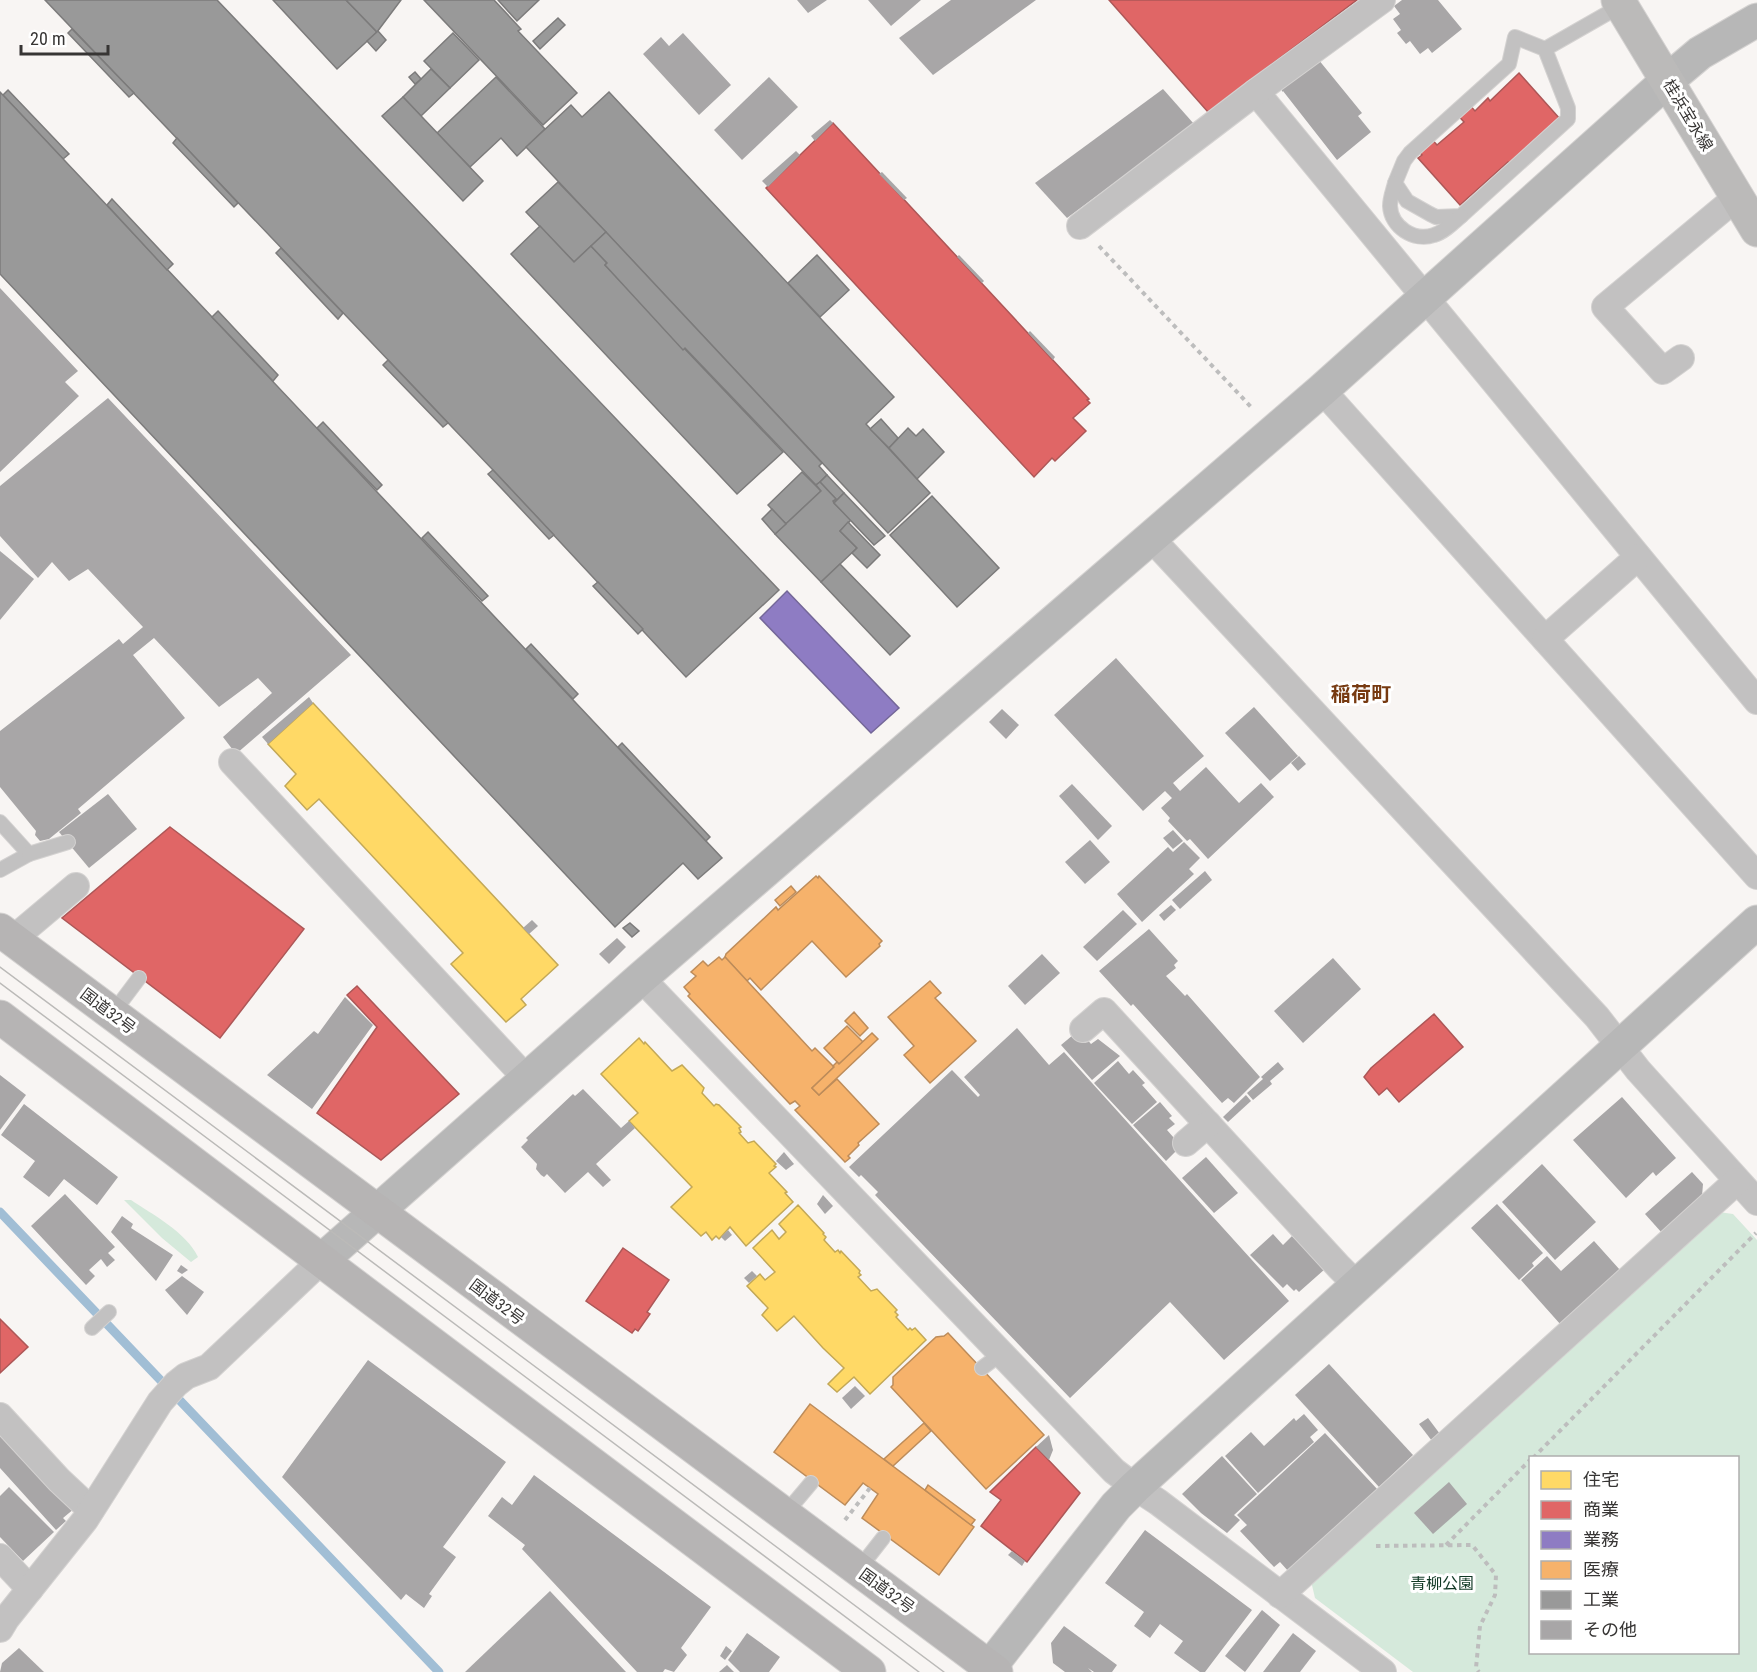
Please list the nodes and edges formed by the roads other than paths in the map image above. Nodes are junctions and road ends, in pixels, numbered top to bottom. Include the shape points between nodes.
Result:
1 (1382, 0) edge
2 (1620, 3) edge
3 (1757, 20) edge
4 (1545, 49) junction
5 (1668, 80) junction
6 (1256, 92) junction
7 (1395, 183) junction
8 (1737, 197) junction
9 (1461, 216) junction
10 (1080, 226) road end
11 (1757, 230) edge
12 (1426, 299) junction
13 (1681, 358) dead end
14 (1322, 390) junction
15 (1150, 537) junction
16 (1638, 557) junction
17 (1545, 639) junction
18 (1757, 701) edge
19 (232, 762) dead end
20 (0, 822) edge
21 (68, 842) dead end
22 (29, 854) junction
23 (0, 870) edge
24 (1757, 876) edge
25 (76, 886) dead end
26 (1757, 922) edge
27 (7, 934) edge
28 (139, 978) dead end
29 (641, 978) junction
30 (112, 1014) junction
31 (0, 1017) edge
32 (1083, 1029) dead end
33 (1619, 1046) junction
34 (526, 1078) junction
35 (1208, 1124) junction
36 (1186, 1143) dead end
37 (1737, 1181) junction
38 (1757, 1202) edge
39 (376, 1212) junction
40 (322, 1260) junction
41 (1358, 1285) junction
42 (109, 1312) dead end
43 (92, 1328) dead end
44 (0, 1416) edge
45 (811, 1483) dead end
46 (1135, 1487) junction
47 (91, 1510) junction
48 (784, 1515) junction
49 (883, 1538) dead end
50 (0, 1557) edge
51 (858, 1570) junction
52 (30, 1589) junction
53 (1280, 1594) junction
54 (0, 1629) edge
55 (990, 1671) edge
56 (869, 1672) edge
57 (1383, 1672) edge

1 - 6 street
2 - 4 lane
2 - 5 main road, 桂浜宝永線
3 - 5 street via 1700,52
4 - 7 lane via 1515,37 1509,64 1410,153
4 - 9 lane via 1568,108 1568,119
5 - 8 main road, 桂浜宝永線
5 - 12 street
6 - 10 street
6 - 12 street
7 - 9 lane via 1407,201 1436,217
7 - 9 lane via 1390,208 1393,219 1414,236 1432,236
8 - 11 main road, 桂浜宝永線
8 - 13 street via 1605,307 1663,371
12 - 14 street
12 - 16 street
14 - 15 street
14 - 17 street
15 - 29 street
15 - 33 street
16 - 17 street
16 - 18 street
17 - 24 street
19 - 34 street
20 - 22 lane
21 - 22 lane
22 - 23 lane
25 - 27 street
26 - 33 street
27 - 30 highway, 国道32号
28 - 30 lane
29 - 34 street
29 - 46 street via 992,1361
30 - 39 highway, 国道32号
31 - 40 highway
32 - 35 street via 1104,1011
33 - 37 street
33 - 41 street
34 - 39 street
35 - 36 street
35 - 41 street
37 - 38 street
37 - 53 street
39 - 40 street
39 - 48 highway, 国道32号
40 - 47 street via 209,1367 186,1376 168,1393
40 - 56 highway
41 - 46 street
42 - 43 lane
44 - 47 street
45 - 48 lane
46 - 53 street
46 - 55 street via 1116,1506
47 - 52 street
48 - 51 highway, 国道32号
49 - 51 lane
50 - 52 street
51 - 55 highway, 国道32号
52 - 54 street
53 - 57 street

